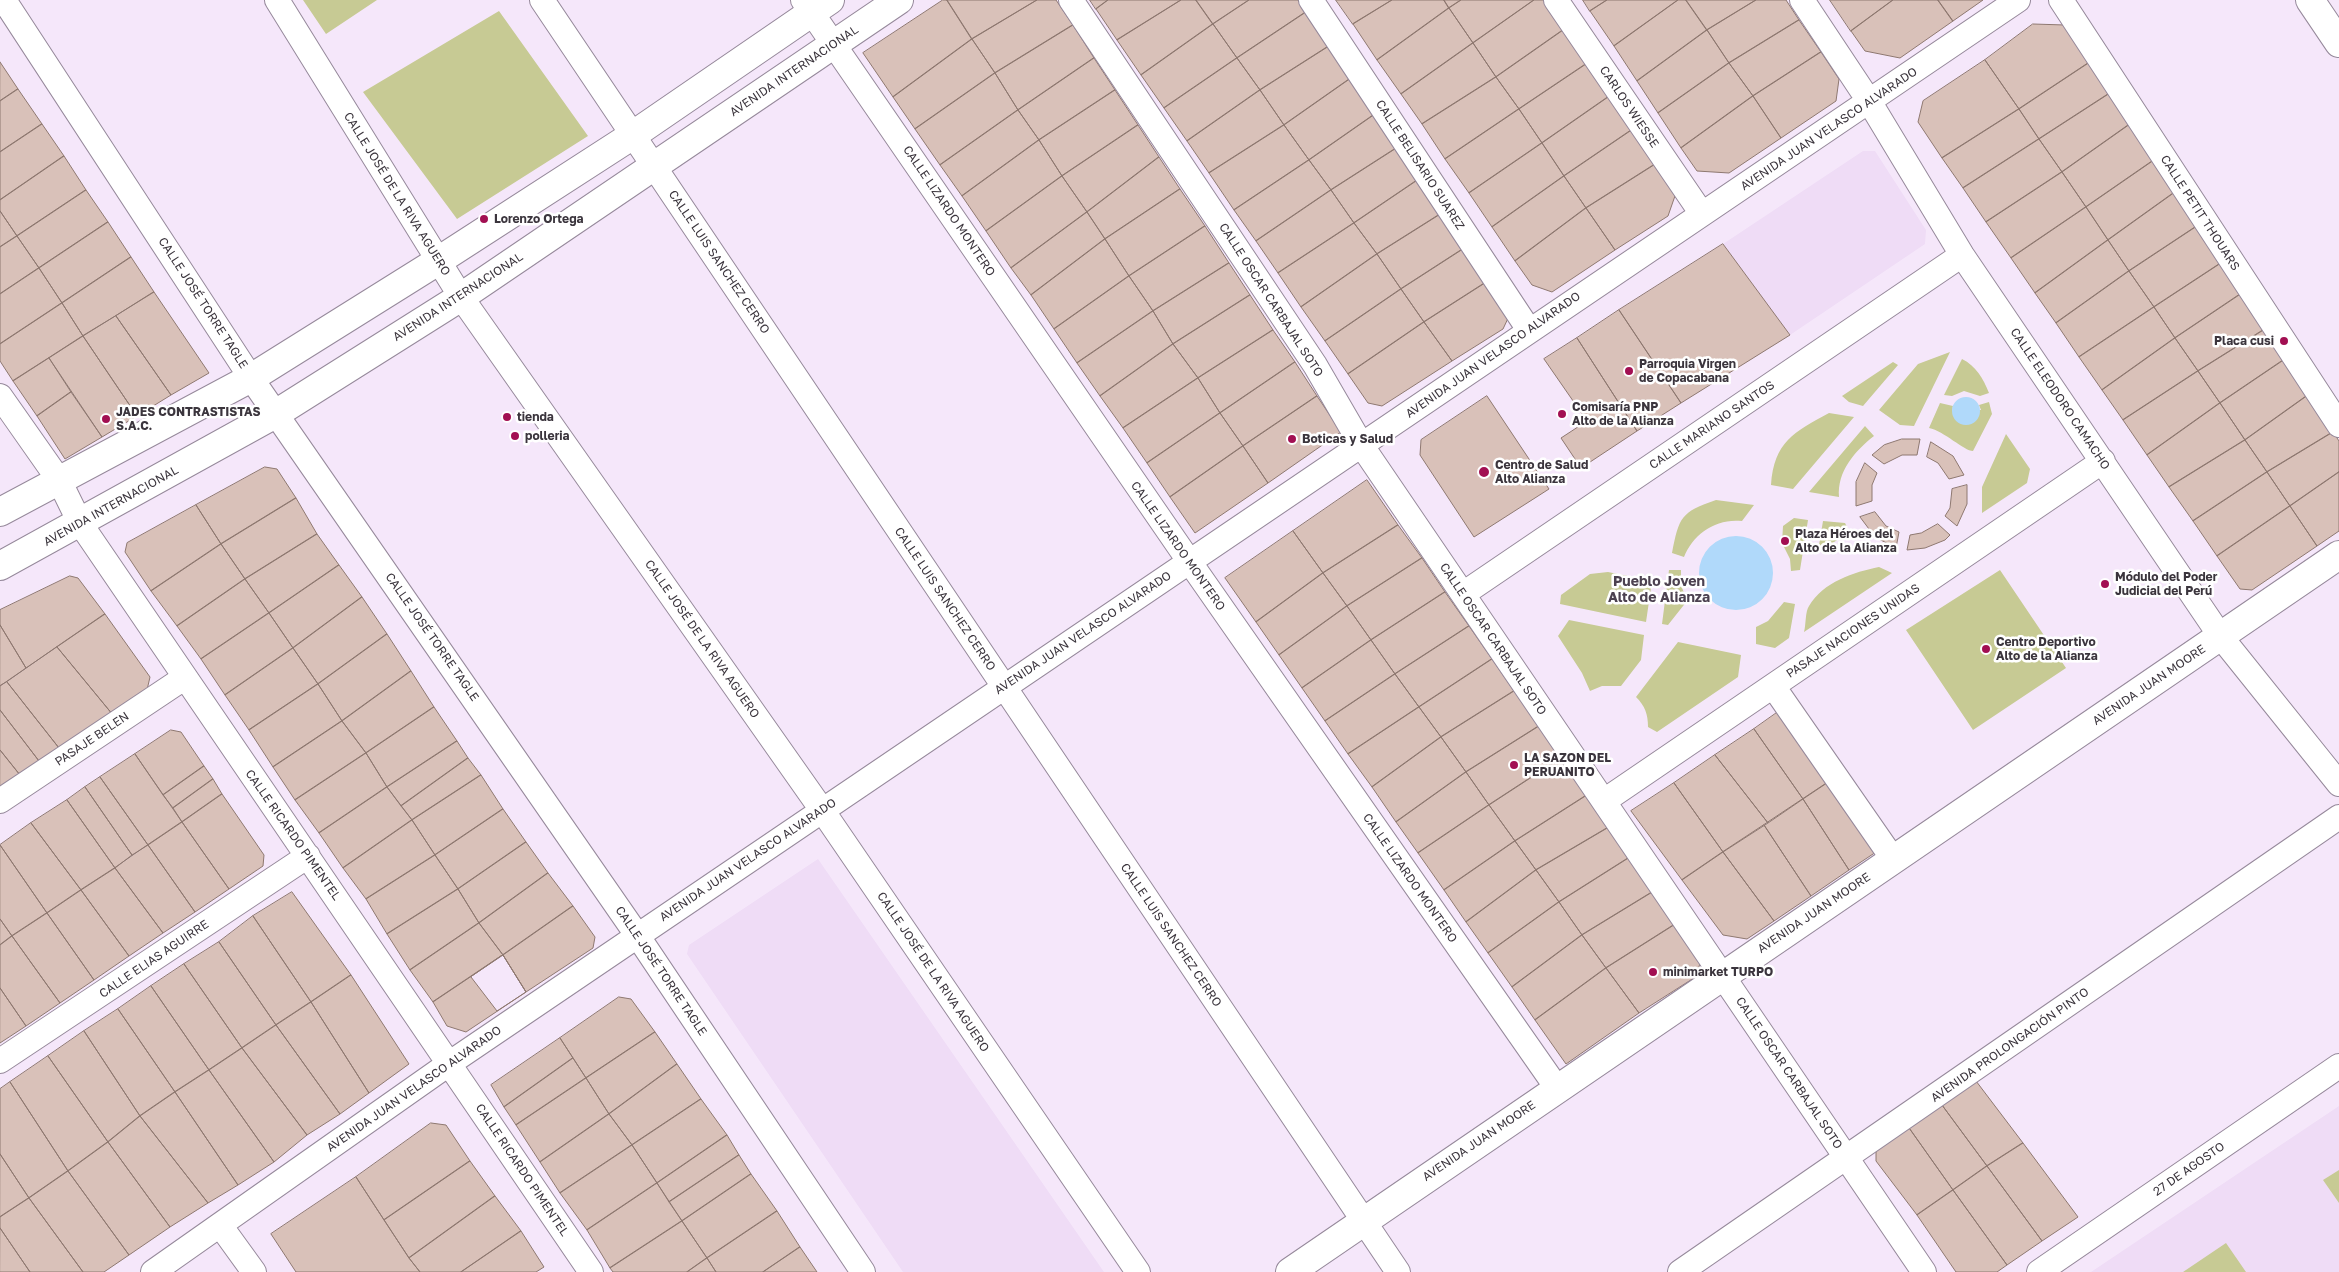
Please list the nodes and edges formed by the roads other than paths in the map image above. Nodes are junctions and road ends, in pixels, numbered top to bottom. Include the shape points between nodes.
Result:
1 (4, 0) edge
2 (277, 0) edge
3 (542, 0) edge
4 (899, 0) edge
5 (1071, 0) edge
6 (1311, 0) edge
7 (1556, 0) edge
8 (1802, 0) edge
9 (2018, 0) edge
10 (2060, 0) edge
11 (2310, 0) edge
12 (815, 4) edge
13 (2339, 42) edge
14 (834, 44) junction
15 (1869, 101) junction
16 (633, 135) junction
17 (654, 166) junction
18 (1702, 214) junction
19 (1962, 255) junction
20 (438, 261) junction
21 (462, 297) junction
22 (1529, 330) junction
23 (251, 378) junction
24 (0, 396) edge
25 (277, 413) junction
26 (2339, 425) edge
27 (1362, 446) junction
28 (2103, 461) junction
29 (59, 480) junction
30 (0, 512) edge
31 (80, 523) junction
32 (2339, 555) edge
33 (1189, 562) junction
34 (0, 566) edge
35 (1463, 594) junction
36 (2221, 637) junction
37 (184, 678) junction
38 (1004, 686) junction
39 (1773, 686) junction
40 (2339, 784) edge
41 (0, 801) edge
42 (1604, 801) junction
43 (822, 810) junction
44 (2339, 817) edge
45 (308, 856) junction
46 (1893, 859) junction
47 (637, 935) junction
48 (1722, 975) junction
49 (0, 1061) edge
50 (450, 1063) junction
51 (2339, 1066) edge
52 (1557, 1088) junction
53 (1846, 1158) junction
54 (1363, 1221) junction
55 (220, 1225) junction
56 (153, 1272) edge
57 (254, 1272) edge
58 (591, 1272) edge
59 (863, 1272) edge
60 (1138, 1272) edge
61 (1290, 1272) edge
62 (1398, 1272) edge
63 (1680, 1272) edge
64 (1924, 1272) edge
65 (2039, 1272) edge

1 - 23 street, CALLE JOSÉ TORRE TAGLE
2 - 20 street, CALLE JOSÉ DE LA RIVA AGUERO
3 - 16 street, CALLE LUIS SANCHEZ CERRO
4 - 14 main road, AVENIDA INTERNACIONAL
5 - 27 street, CALLE OSCAR CARBAJAL SOTO via 1315,365
6 - 22 street, CALLE BELISARIO SUAREZ
7 - 18 street, CARLOS WIESSE
8 - 15 street, CALLE ELEODORO CAMACHO
9 - 15 street, AVENIDA JUAN VELASCO ALVARADO
10 - 26 street, CALLE PETIT THOUARS
11 - 13 main road
12 - 14 street, CALLE LIZARDO MONTERO
12 - 16 main road
14 - 17 main road, AVENIDA INTERNACIONAL
14 - 33 street, CALLE LIZARDO MONTERO
15 - 18 street, AVENIDA JUAN VELASCO ALVARADO
15 - 19 street, CALLE ELEODORO CAMACHO
16 - 17 street, CALLE LUIS SANCHEZ CERRO
16 - 20 main road
17 - 21 main road, AVENIDA INTERNACIONAL
17 - 38 street, CALLE LUIS SANCHEZ CERRO
18 - 22 street, AVENIDA JUAN VELASCO ALVARADO
19 - 28 street, CALLE ELEODORO CAMACHO
19 - 35 street, CALLE MARIANO SANTOS
20 - 21 street, CALLE JOSÉ DE LA RIVA AGUERO
20 - 23 main road
21 - 25 main road, AVENIDA INTERNACIONAL
21 - 43 street, CALLE JOSÉ DE LA RIVA AGUERO
22 - 27 street, AVENIDA JUAN VELASCO ALVARADO
23 - 25 street, CALLE JOSÉ TORRE TAGLE
23 - 29 main road
24 - 29 street, CALLE RICARDO PIMENTEL
25 - 31 main road, AVENIDA INTERNACIONAL
25 - 47 street, CALLE JOSÉ TORRE TAGLE
27 - 33 street, AVENIDA JUAN VELASCO ALVARADO
27 - 35 street, CALLE OSCAR CARBAJAL SOTO
28 - 36 street, CALLE ELEODORO CAMACHO
28 - 39 street, PASAJE NACIONES UNIDAS
29 - 30 main road
29 - 31 street, CALLE RICARDO PIMENTEL
31 - 34 main road, AVENIDA INTERNACIONAL
31 - 37 street, CALLE RICARDO PIMENTEL
32 - 36 main road, AVENIDA JUAN MOORE
33 - 38 street, AVENIDA JUAN VELASCO ALVARADO
33 - 52 street, CALLE LIZARDO MONTERO
35 - 42 street, CALLE OSCAR CARBAJAL SOTO
36 - 40 street, CALLE ELEODORO CAMACHO
36 - 46 main road, AVENIDA JUAN MOORE
37 - 41 street, PASAJE BELEN
37 - 45 street, CALLE RICARDO PIMENTEL
38 - 43 street, AVENIDA JUAN VELASCO ALVARADO
38 - 54 street, CALLE LUIS SANCHEZ CERRO
39 - 42 street, PASAJE NACIONES UNIDAS
39 - 46 street
42 - 48 street, CALLE OSCAR CARBAJAL SOTO
43 - 47 street, AVENIDA JUAN VELASCO ALVARADO
43 - 60 street, CALLE JOSÉ DE LA RIVA AGUERO
44 - 53 street, AVENIDA PROLONGACIÓN PINTO
45 - 49 street, CALLE ELIAS AGUIRRE
45 - 50 street, CALLE RICARDO PIMENTEL
46 - 48 main road, AVENIDA JUAN MOORE
47 - 50 street, AVENIDA JUAN VELASCO ALVARADO
47 - 59 street, CALLE JOSÉ TORRE TAGLE
48 - 52 main road, AVENIDA JUAN MOORE
48 - 53 street, CALLE OSCAR CARBAJAL SOTO
50 - 55 street, AVENIDA JUAN VELASCO ALVARADO
50 - 58 street, CALLE RICARDO PIMENTEL
51 - 65 street, 27 DE AGOSTO
52 - 54 main road, AVENIDA JUAN MOORE
53 - 63 street, AVENIDA PROLONGACIÓN PINTO
53 - 64 street, CALLE OSCAR CARBAJAL SOTO
54 - 61 main road, AVENIDA JUAN MOORE
54 - 62 street, CALLE LUIS SANCHEZ CERRO
55 - 56 street, AVENIDA JUAN VELASCO ALVARADO
55 - 57 street

